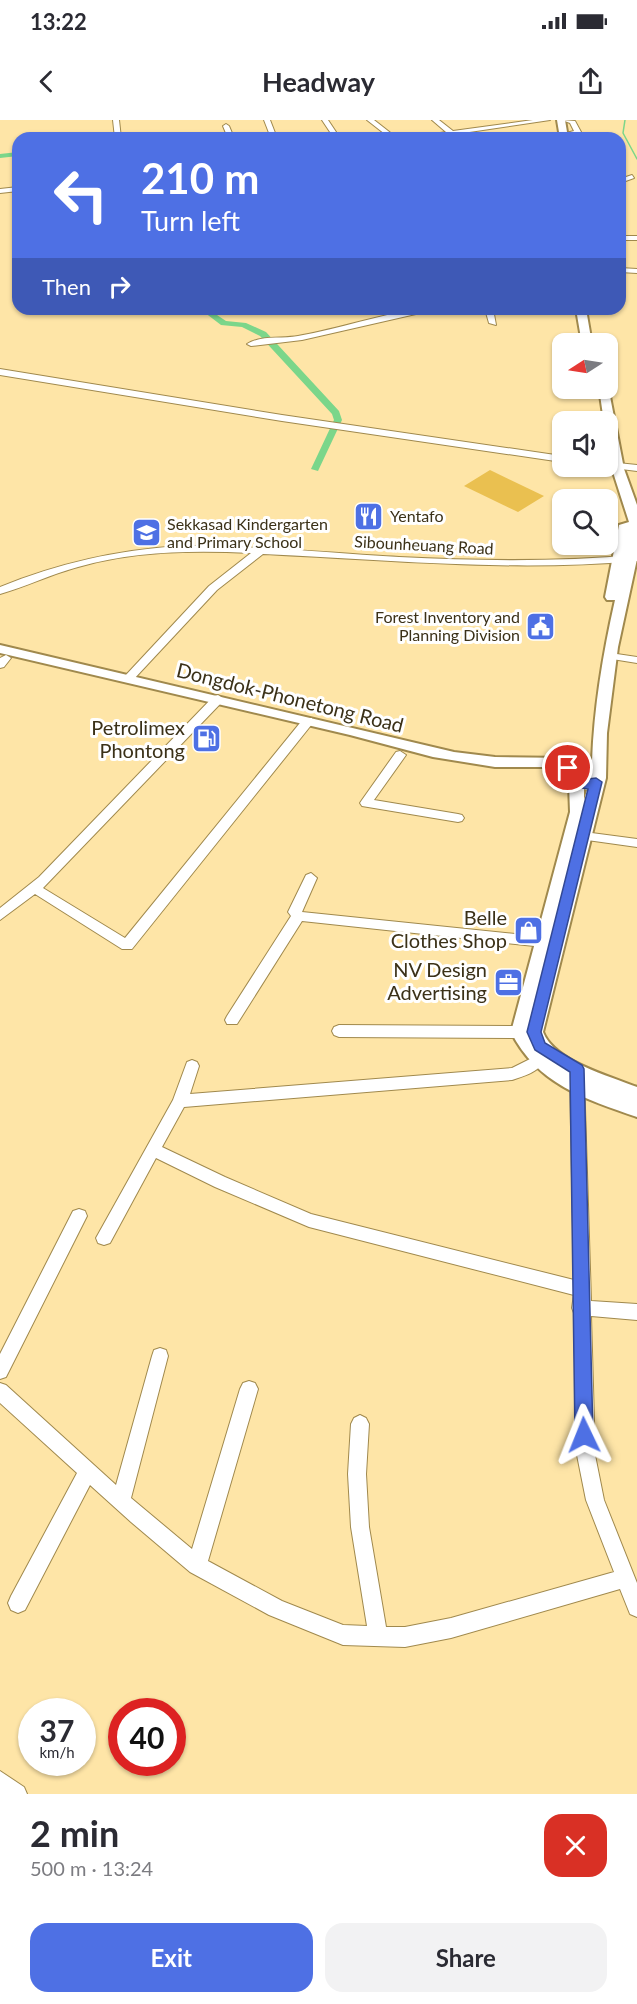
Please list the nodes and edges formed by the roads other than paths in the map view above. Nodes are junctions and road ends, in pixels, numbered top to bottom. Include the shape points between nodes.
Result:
1 (370, 120) edge
2 (435, 120) edge
3 (501, 120) edge
4 (547, 120) edge
5 (563, 120) edge
6 (226, 126) dead end
7 (511, 126) junction
8 (228, 132) edge
9 (386, 132) edge
10 (451, 132) edge
11 (460, 132) edge
12 (578, 132) edge
13 (632, 177) dead end
14 (626, 179) edge
15 (390, 315) edge
16 (427, 315) edge
17 (491, 315) edge
18 (582, 315) edge
19 (591, 315) edge
20 (429, 320) dead end
21 (493, 323) dead end
22 (585, 333) edge
23 (593, 333) edge
24 (251, 344) dead end
25 (0, 372) edge
26 (552, 457) edge
27 (618, 466) edge
28 (637, 468) edge
29 (614, 477) edge
30 (259, 552) junction
31 (629, 558) edge
32 (0, 591) edge
33 (608, 650) junction
34 (1, 657) edge
35 (637, 660) edge
36 (129, 678) junction
37 (215, 702) junction
38 (306, 724) junction
39 (400, 755) junction
40 (513, 767) junction
41 (574, 772) junction
42 (598, 777) junction
43 (458, 818) dead end
44 (584, 836) junction
45 (637, 843) edge
46 (311, 878) dead end
47 (34, 888) junction
48 (0, 915) edge
49 (297, 916) junction
50 (544, 942) junction
51 (232, 1020) dead end
52 (339, 1031) dead end
53 (527, 1032) junction
54 (538, 1061) junction
55 (192, 1066) dead end
56 (577, 1076) junction
57 (637, 1095) edge
58 (180, 1101) junction
59 (637, 1109) edge
60 (154, 1150) junction
61 (79, 1216) dead end
62 (104, 1238) dead end
63 (580, 1289) junction
64 (580, 1308) junction
65 (637, 1312) edge
66 (160, 1356) dead end
67 (0, 1371) edge
68 (249, 1389) dead end
69 (0, 1391) edge
70 (360, 1424) dead end
71 (88, 1471) junction
72 (121, 1501) junction
73 (196, 1564) junction
74 (632, 1593) edge
75 (18, 1603) dead end
76 (378, 1638) junction
77 (0, 1781) edge
78 (17, 1794) edge

1 - 9 street
2 - 10 street
3 - 7 street
4 - 7 street
5 - 12 street via 573,122
6 - 8 street
7 - 11 street
13 - 14 street
15 - 24 street via 299,339
16 - 20 street
17 - 21 street
18 - 22 main road
19 - 23 main road
25 - 26 street
27 - 28 street
29 - 31 main road via 626,523
30 - 31 street, Sibounheuang Road via 522,565
30 - 32 street, Sibounheuang Road via 175,550 123,555 41,575
30 - 36 street via 213,588
31 - 33 main road
33 - 35 street
33 - 41 main road via 587,751
33 - 42 main road
34 - 36 main road, Dongdok-Phonetong Road
34 - 37 main road, Dongdok-Phonetong Road
36 - 37 main road, Dongdok-Phonetong Road
37 - 38 main road, Dongdok-Phonetong Road
37 - 47 street
38 - 39 main road, Dongdok-Phonetong Road
38 - 40 main road, Dongdok-Phonetong Road via 449,757
38 - 47 street via 127,945
39 - 40 main road, Dongdok-Phonetong Road via 466,767
39 - 43 street via 366,803
40 - 41 main road
41 - 42 main road via 589,785
41 - 42 main road via 591,765
41 - 50 main road via 577,812
42 - 44 main road
44 - 45 street
44 - 53 main road
46 - 49 street
47 - 48 street
49 - 50 street
49 - 51 street
50 - 53 main road
52 - 53 street
53 - 54 main road via 528,1051
53 - 56 main road
54 - 56 main road
54 - 58 street via 512,1074
55 - 58 street
56 - 57 main road
56 - 59 main road
56 - 63 street
58 - 60 street
60 - 62 street
60 - 63 street via 309,1220
61 - 67 street
63 - 64 street
64 - 65 street
64 - 74 street via 585,1455 595,1500
66 - 72 street
68 - 73 street
69 - 71 street
70 - 76 street via 360,1527
71 - 72 street
71 - 75 street
72 - 73 street
73 - 76 street via 286,1612 343,1635
74 - 76 street via 405,1637
77 - 78 street

